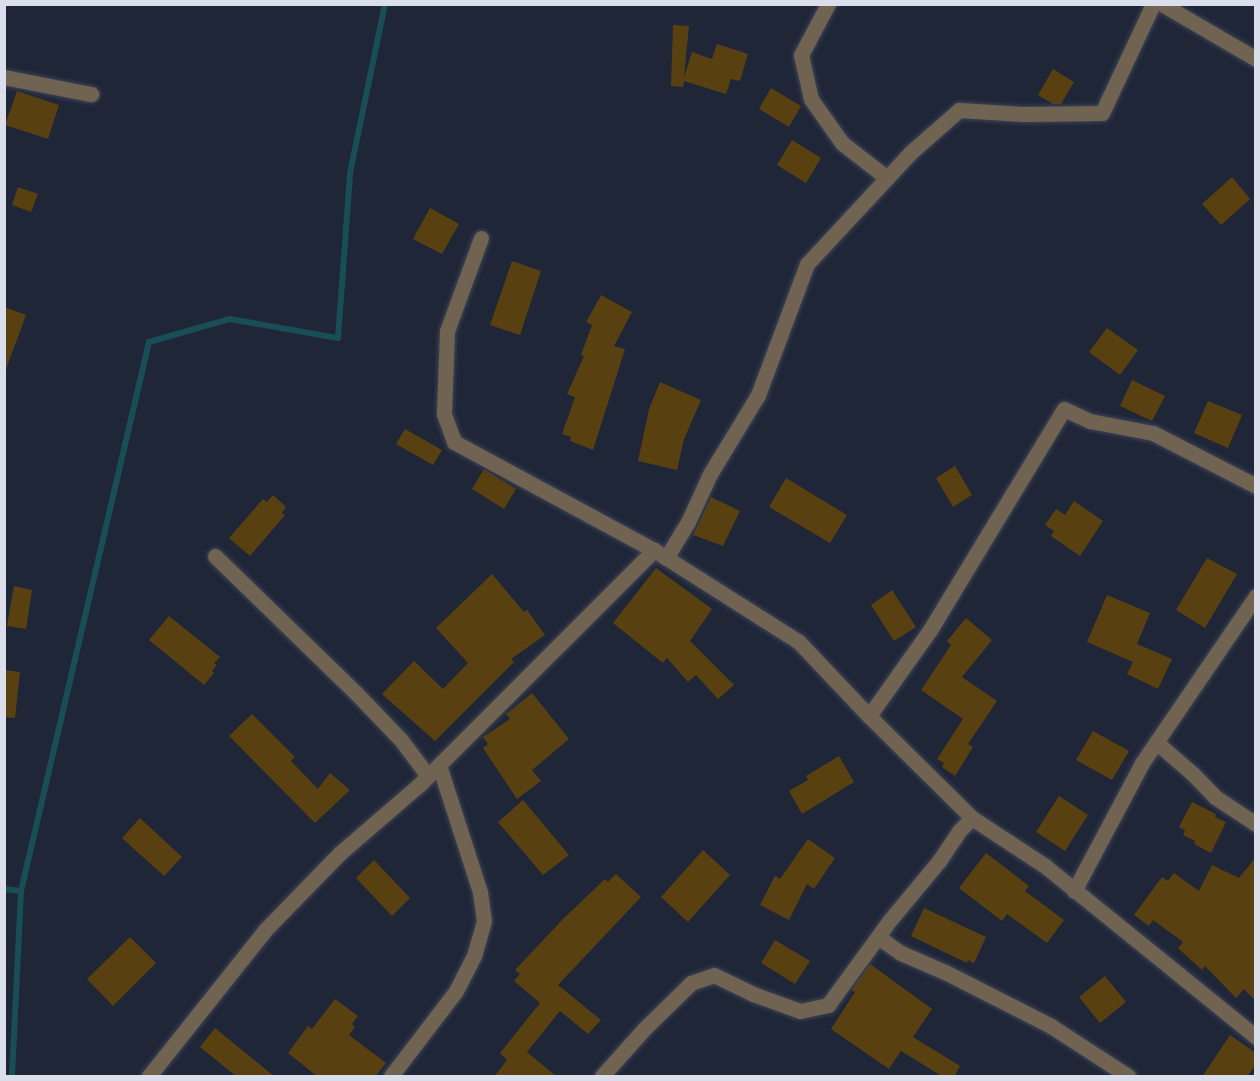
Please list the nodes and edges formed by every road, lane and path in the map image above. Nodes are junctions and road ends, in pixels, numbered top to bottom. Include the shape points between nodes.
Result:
1 (828, 4) edge
2 (1153, 4) edge
3 (1162, 4) edge
4 (1256, 59) edge
5 (4, 77) edge
6 (91, 94) dead end
7 (887, 178) junction
8 (480, 238) dead end
9 (1256, 486) edge
10 (660, 554) junction
11 (215, 556) dead end
12 (1256, 596) edge
13 (869, 716) junction
14 (1156, 742) junction
15 (433, 771) junction
16 (972, 818) junction
17 (1256, 824) edge
18 (1074, 891) junction
19 (878, 937) junction
20 (1256, 1037) edge
21 (149, 1077) edge
22 (391, 1077) edge
23 (602, 1077) edge
24 (1128, 1077) edge

1 - 7 street via 801,55 812,99 842,143
2 - 7 street via 1102,113 959,110
3 - 4 street
5 - 6 street
7 - 10 street via 807,264 758,395 710,474 688,522
8 - 10 street via 447,331 444,414 453,442
9 - 13 street via 1154,433 1090,421 1064,409 930,630
10 - 13 street via 799,642
10 - 15 street
11 - 15 street
12 - 14 street
13 - 16 street
14 - 17 street via 1215,797
14 - 18 street
15 - 21 street via 340,853 265,930
15 - 22 street via 480,892 484,921 474,956 456,991
16 - 18 street via 1045,866
16 - 19 street
18 - 20 street
19 - 23 street via 828,1005 800,1011 714,975 691,983
19 - 24 street via 901,953 1051,1026

